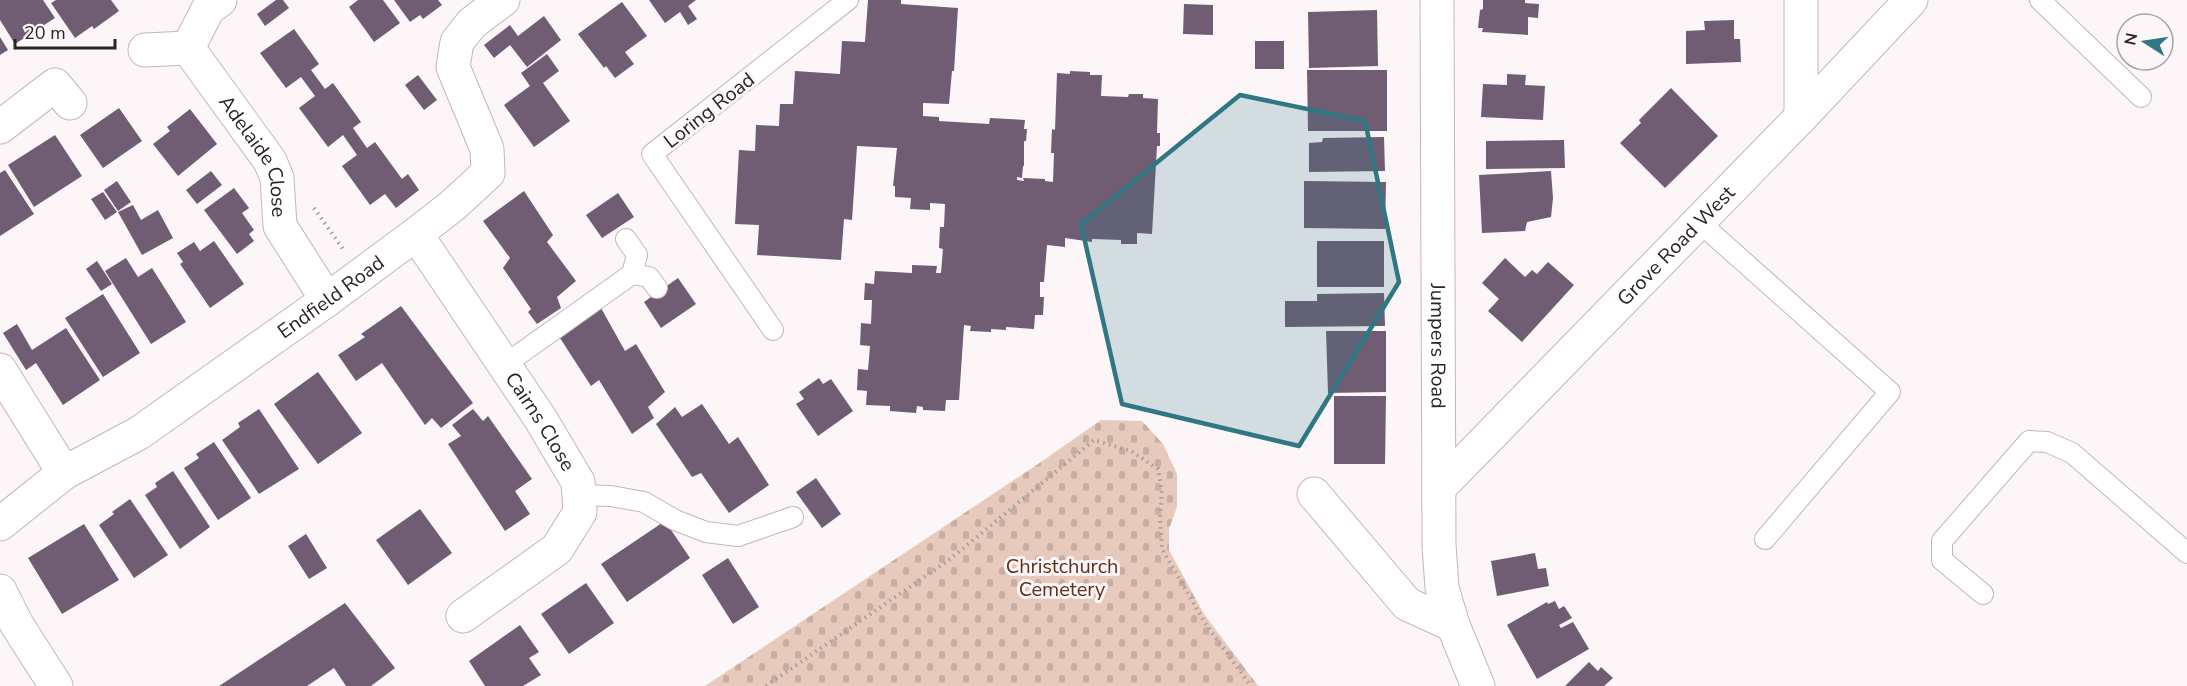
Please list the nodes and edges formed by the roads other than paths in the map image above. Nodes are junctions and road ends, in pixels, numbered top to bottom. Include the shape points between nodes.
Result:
1 (220, 0) edge
2 (503, 0) edge
3 (848, 0) edge
4 (1437, 0) edge
5 (1801, 0) edge
6 (1911, 0) edge
7 (2040, 0) edge
8 (188, 48) junction
9 (145, 50) dead end
10 (2141, 97) dead end
11 (70, 103) dead end
12 (1801, 117) junction
13 (0, 127) edge
14 (1699, 222) junction
15 (416, 234) junction
16 (626, 239) dead end
17 (632, 274) junction
18 (657, 288) dead end
19 (327, 300) junction
20 (773, 330) dead end
21 (504, 365) junction
22 (0, 369) edge
23 (64, 473) junction
24 (1439, 488) junction
25 (1314, 494) dead end
26 (578, 495) junction
27 (793, 517) dead end
28 (0, 524) edge
29 (1765, 539) dead end
30 (2187, 553) edge
31 (0, 591) edge
32 (1983, 594) dead end
33 (463, 616) dead end
34 (1453, 625) junction
35 (56, 686) edge
36 (1478, 686) edge

1 - 8 street via 208,9
2 - 15 street, Endfield Road via 472,23 457,42 453,68 487,149 488,173
3 - 20 lane, Loring Road via 652,154
4 - 24 street, Jumpers Road
5 - 12 street
6 - 12 street, Grove Road West
7 - 10 lane
8 - 9 street
8 - 19 street, Adelaide Close via 270,161 277,178 280,226
11 - 13 street via 55,85
12 - 14 street, Grove Road West
14 - 24 street, Grove Road West
14 - 29 lane via 1890,392
15 - 19 street, Endfield Road
15 - 21 street, Cairns Close
16 - 17 lane via 637,255
17 - 18 lane via 649,277
17 - 21 lane
19 - 23 street, Endfield Road via 139,433
21 - 26 street, Cairns Close via 564,457 578,482
22 - 23 street
23 - 28 street, Endfield Road
24 - 34 street, Jumpers Road via 1442,588
25 - 34 street via 1407,604
26 - 27 lane via 644,502 706,532 738,536
26 - 33 street, Cairns Close via 580,512 557,549
30 - 32 lane via 2072,453 2047,442 2030,441 1942,541 1942,560
31 - 35 street
34 - 36 street, Jumpers Road

